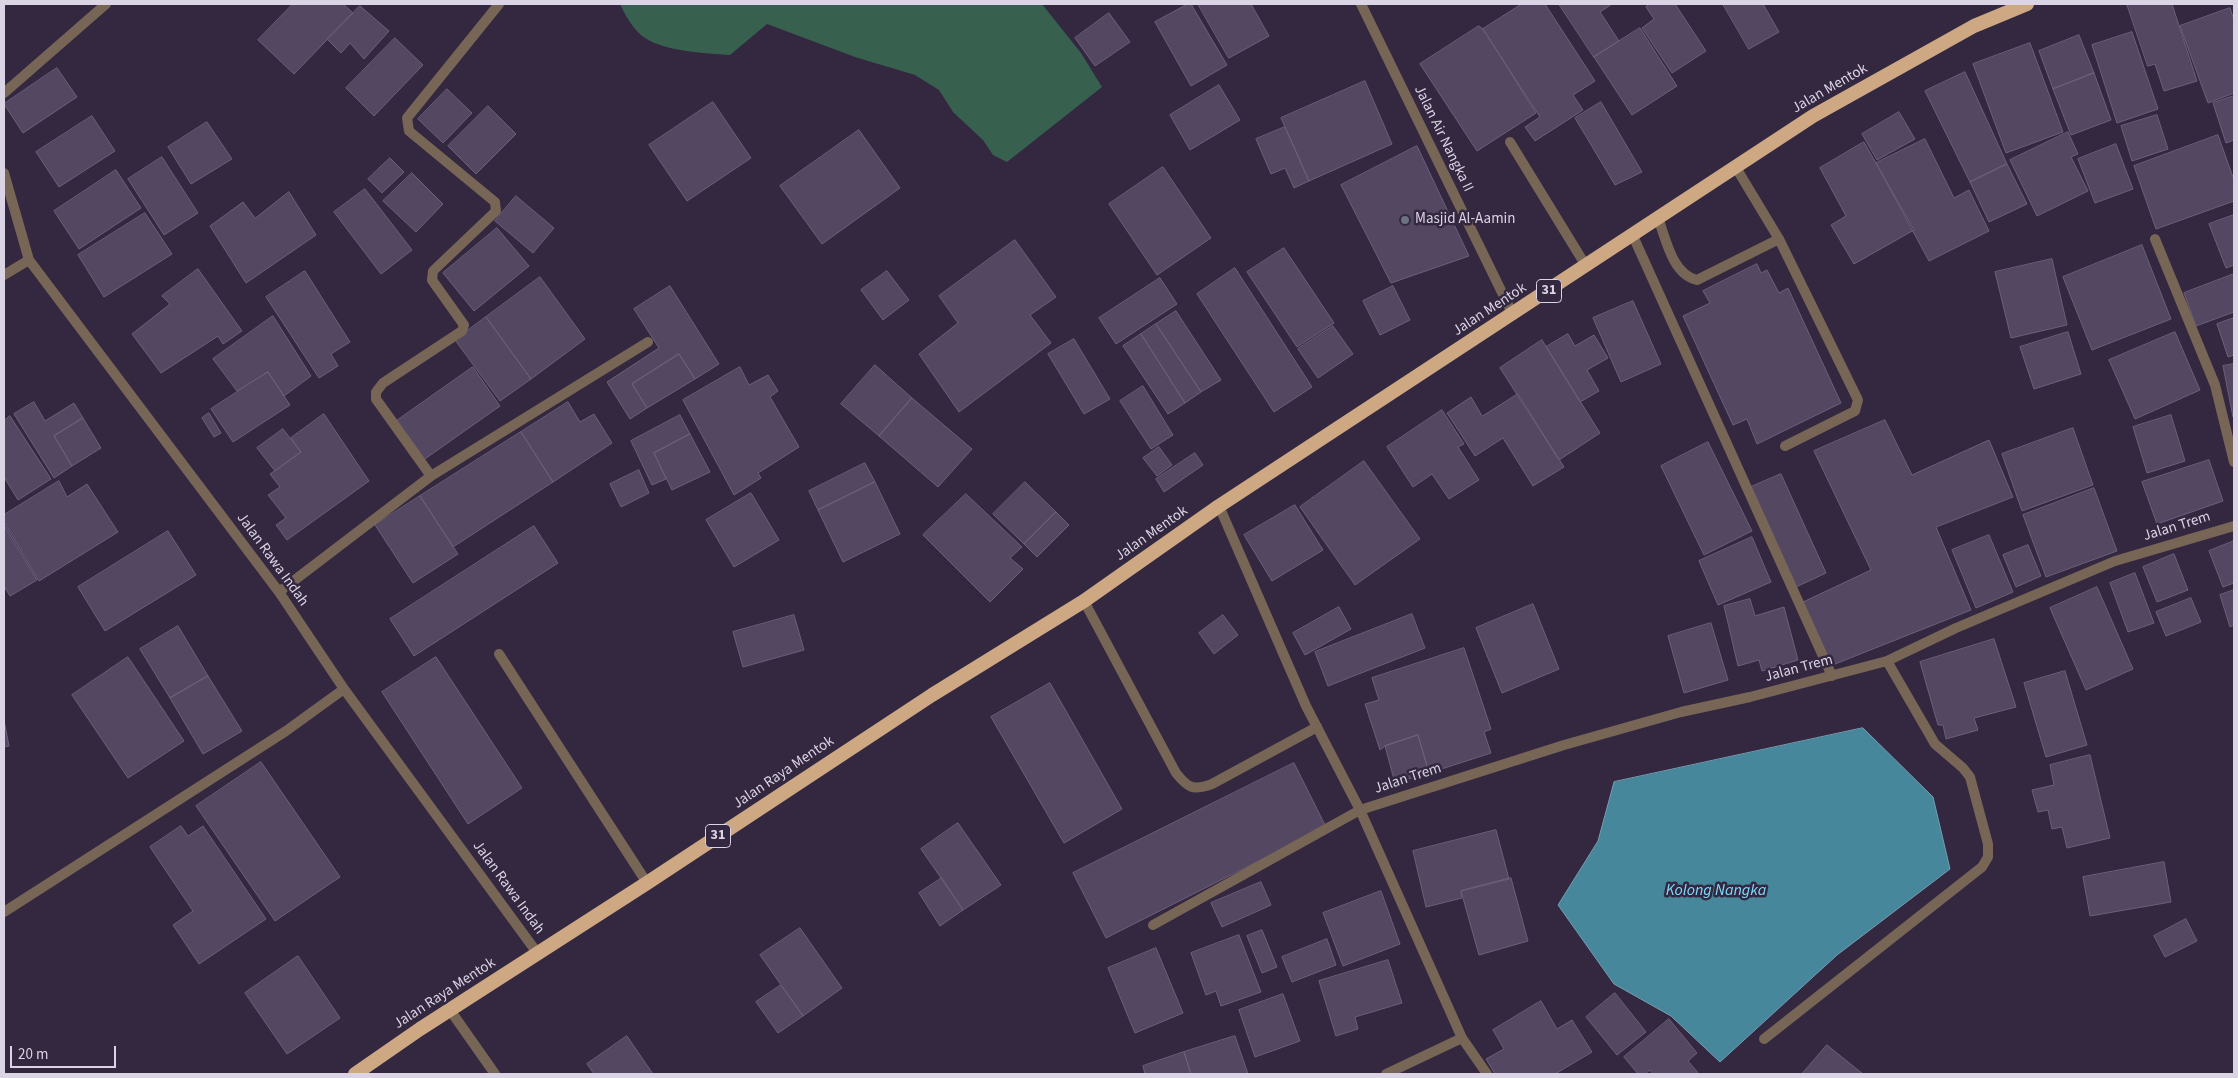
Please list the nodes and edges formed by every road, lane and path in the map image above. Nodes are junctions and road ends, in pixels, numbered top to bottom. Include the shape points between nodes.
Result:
1 (106, 4) edge
2 (499, 4) edge
3 (1361, 4) edge
4 (2027, 4) edge
5 (4, 93) edge
6 (1510, 142) dead end
7 (1735, 166) junction
8 (4, 174) edge
9 (1658, 218) junction
10 (1633, 236) junction
11 (1779, 238) junction
12 (2155, 239) dead end
13 (29, 260) junction
14 (1586, 266) junction
15 (4, 275) edge
16 (1513, 315) junction
17 (648, 342) dead end
18 (1785, 446) dead end
19 (2234, 462) edge
20 (432, 476) junction
21 (1219, 506) junction
22 (2234, 526) edge
23 (279, 592) junction
24 (1084, 601) junction
25 (499, 654) dead end
26 (1887, 661) junction
27 (1832, 676) junction
28 (344, 689) junction
29 (1317, 727) junction
30 (1360, 810) junction
31 (647, 883) junction
32 (4, 912) edge
33 (1153, 925) dead end
34 (538, 954) junction
35 (450, 1010) junction
36 (1462, 1038) junction
37 (1764, 1039) dead end
38 (355, 1074) edge
39 (495, 1074) edge
40 (1386, 1074) edge
41 (1487, 1074) edge

1 - 5 street
2 - 20 street via 406,118 409,131 495,202 496,211 433,271 432,280 464,325 462,331 383,383 376,392 376,399
3 - 16 street, Jalan Air Nangka II
4 - 7 highway, Jalan Mentok / 31 via 1974,26 1813,116
6 - 14 street
7 - 9 highway, Jalan Mentok / 31
7 - 11 street
8 - 13 street, Jalan Rawa Indah
9 - 10 highway, Jalan Mentok / 31
9 - 11 street via 1676,265 1688,278 1697,280
10 - 14 highway, Jalan Mentok / 31
10 - 27 street
11 - 18 street via 1858,400 1855,411
12 - 19 street via 2214,384
13 - 15 street
13 - 23 street, Jalan Rawa Indah
14 - 16 highway, Jalan Mentok / 31
16 - 21 highway, Jalan Mentok / 31
17 - 20 street
20 - 23 street
21 - 24 highway, Jalan Mentok / 31
21 - 29 street
22 - 26 street, Jalan Trem via 2115,561 1956,628
23 - 28 street, Jalan Rawa Indah
24 - 29 street via 1186,786 1200,788 1212,784
24 - 31 highway, Jalan Raya Mentok / 31 via 932,695
25 - 31 street
26 - 27 street, Jalan Trem
26 - 37 street via 1935,744 1970,777 1988,844 1988,857 1982,867
27 - 30 street, Jalan Trem via 1681,712 1564,745
28 - 32 street via 286,731
28 - 34 street, Jalan Rawa Indah
29 - 30 street
30 - 33 street, Jalan Trem
30 - 36 street
31 - 34 highway, Jalan Raya Mentok / 31
34 - 35 highway, Jalan Raya Mentok / 31
35 - 38 highway, Jalan Raya Mentok / 31
35 - 39 street
36 - 40 street
36 - 41 street

